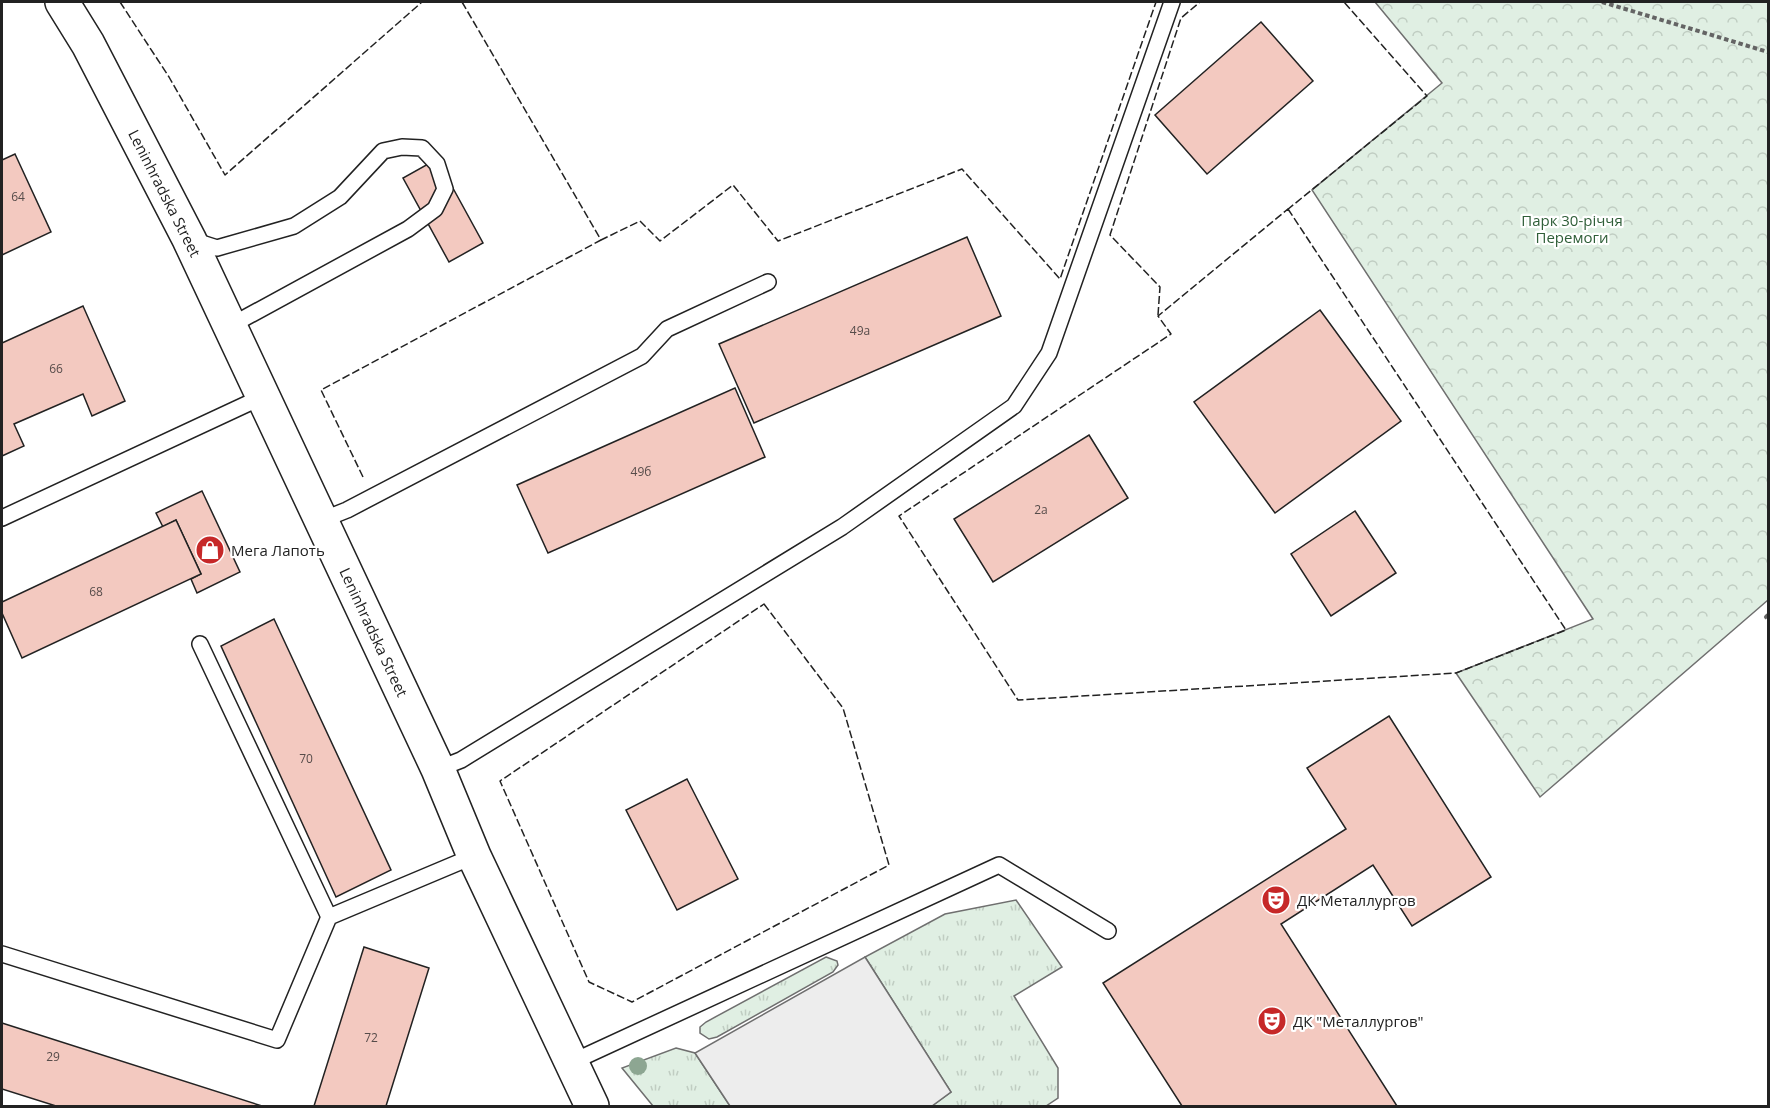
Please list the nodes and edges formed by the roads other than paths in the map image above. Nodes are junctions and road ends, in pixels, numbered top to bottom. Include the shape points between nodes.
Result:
1 (62, 2) edge
2 (1172, 2) edge
3 (189, 239) junction
4 (768, 282) dead end
5 (230, 326) junction
6 (264, 396) junction
7 (2, 518) edge
8 (322, 520) junction
9 (200, 644) dead end
10 (438, 769) junction
11 (474, 856) junction
12 (328, 917) junction
13 (1107, 931) dead end
14 (2, 954) edge
15 (570, 1063) junction
16 (592, 1107) edge

1 - 3 street, Leninhradska Street via 88,44
2 - 10 lane via 1049,353 1014,406 842,527 461,760
3 - 5 street, Leninhradska Street
3 - 5 lane via 217,248 294,226 339,197 383,151 422,148 437,164 445,189 435,208 408,229
4 - 8 lane via 667,329 642,356
5 - 6 street, Leninhradska Street
6 - 7 lane
6 - 8 street, Leninhradska Street
8 - 10 street, Leninhradska Street
9 - 12 lane
10 - 11 street, Leninhradska Street
11 - 12 lane
11 - 15 street, Leninhradska Street
12 - 14 lane via 278,1040
13 - 15 lane via 999,865
15 - 16 street, Leninhradska Street

